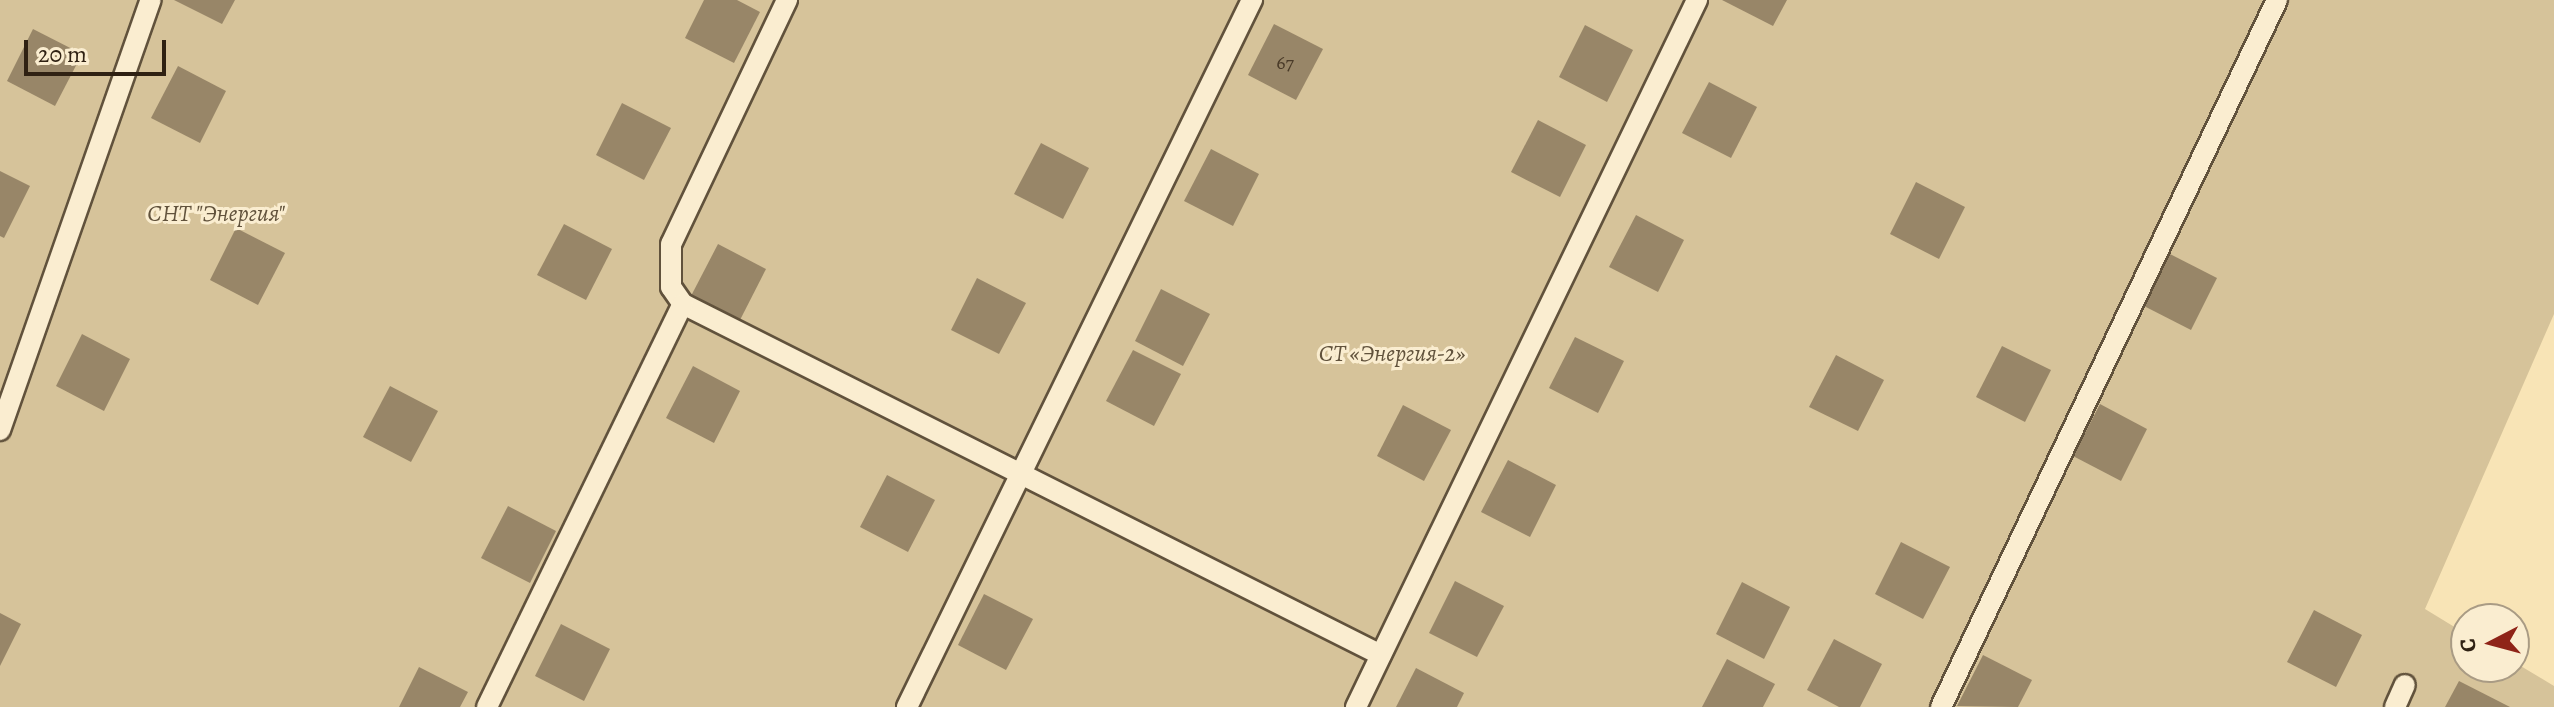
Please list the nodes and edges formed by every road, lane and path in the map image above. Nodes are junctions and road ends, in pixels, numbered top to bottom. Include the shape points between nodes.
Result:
1 (151, 0) edge
2 (787, 0) edge
3 (1252, 0) edge
4 (1697, 0) edge
5 (2277, 0) edge
6 (683, 304) junction
7 (0, 430) edge
8 (1020, 475) junction
9 (1381, 655) junction
10 (2405, 685) dead end
11 (487, 707) edge
12 (907, 707) edge
13 (1356, 707) edge
14 (1941, 707) edge
15 (2395, 707) edge

1 - 7 lane
2 - 6 lane via 671,244 671,287
3 - 8 lane
4 - 9 lane
5 - 14 lane
6 - 8 lane
6 - 11 lane
8 - 9 lane
8 - 12 lane
9 - 13 lane
10 - 15 lane

